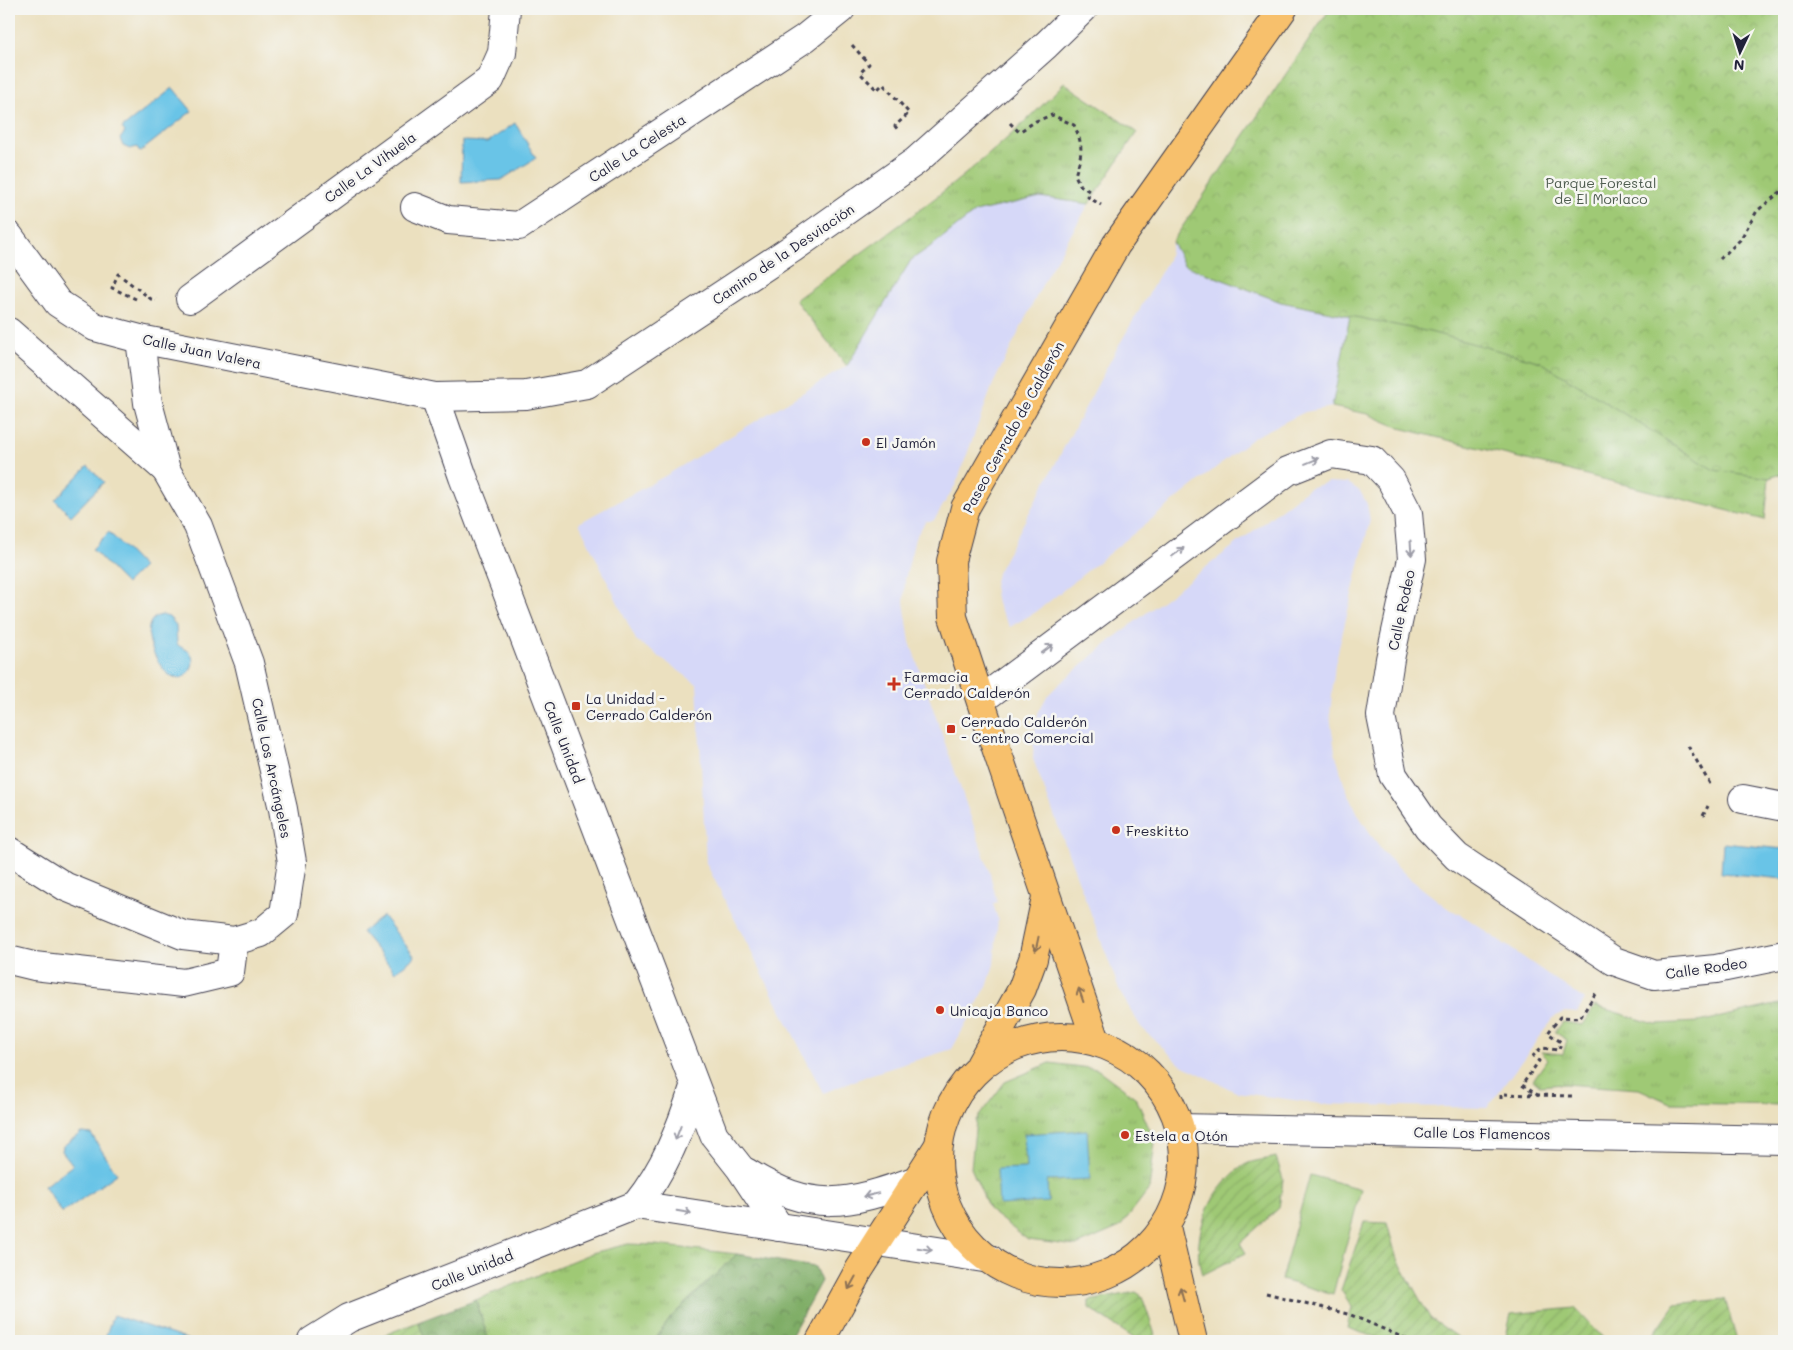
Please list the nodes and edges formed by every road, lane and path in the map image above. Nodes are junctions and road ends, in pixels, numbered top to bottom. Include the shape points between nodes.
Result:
1 (506, 9) edge
2 (1083, 9) edge
3 (1283, 9) edge
4 (835, 14) edge
5 (1019, 132) dead end
6 (922, 156) junction
7 (1784, 188) edge
8 (1092, 200) dead end
9 (415, 207) dead end
10 (9, 236) edge
11 (1720, 259) dead end
12 (190, 298) dead end
13 (9, 332) edge
14 (140, 339) junction
15 (435, 396) junction
16 (166, 470) junction
17 (981, 700) junction
18 (1688, 746) dead end
19 (1743, 799) joint
20 (1784, 807) edge
21 (9, 851) edge
22 (1046, 896) junction
23 (234, 941) junction
24 (1784, 955) edge
25 (9, 960) edge
26 (1590, 1002) dead end
27 (1096, 1041) junction
28 (977, 1070) junction
29 (694, 1086) junction
30 (1510, 1095) dead end
31 (1538, 1096) junction
32 (1563, 1096) dead end
33 (1179, 1128) junction
34 (1784, 1140) edge
35 (937, 1148) junction
36 (740, 1168) junction
37 (917, 1180) junction
38 (636, 1205) junction
39 (779, 1227) junction
40 (1167, 1231) junction
41 (877, 1241) junction
42 (990, 1259) junction
43 (1266, 1293) dead end
44 (312, 1341) edge
45 (820, 1341) edge
46 (1193, 1341) edge
47 (1411, 1341) edge

1 - 12 street, Calle La Vihuela via 502,53 490,80
2 - 6 street, Camino de la Desviación
3 - 17 main road, Paseo Cerrado de Calderón via 1119,241 965,508 951,562 954,616
4 - 6 path via 869,64 860,72 877,90 883,84 909,113 895,126
4 - 9 street, Calle La Celesta via 805,38 519,226 448,220
5 - 8 path via 1052,115 1074,124 1082,141 1075,175 1089,191 1088,198
6 - 15 street, Camino de la Desviación via 777,259 587,384 526,395
7 - 11 path via 1757,211 1740,240
10 - 14 street, Calle Juan Valera via 58,303 95,327
13 - 16 street
14 - 15 street, Calle Juan Valera
14 - 16 street, Calle Los Arcángeles via 148,403
15 - 29 street, Calle Unidad via 466,486
16 - 23 street, Calle Los Arcángeles via 198,526 249,663 292,862 284,914 261,934
17 - 22 main road, Paseo Cerrado de Calderón
17 -> 24 street, Calle Rodeo via 1288,471 1331,454 1372,460 1391,480 1408,513 1412,560 1381,716 1393,775 1428,827 1457,857 1614,961 1654,975 1716,969
18 - 19 path via 1714,792
19 - 20 street
21 - 23 street, Calle Los Arcángeles via 66,887 183,935
27 -> 22 main road, Paseo Cerrado de Calderón
22 -> 28 main road via 1033,959 1022,989
23 - 25 street via 230,972 184,983 34,966
26 - 31 path via 1580,1018 1560,1017 1548,1033 1561,1042 1559,1050 1541,1048 1532,1056 1539,1061 1522,1085
27 - 28 main road via 1065,1036 1028,1041 993,1055
27 - 33 main road via 1126,1055 1151,1075 1170,1101
28 - 35 main road via 965,1080 946,1112
29 - 36 street, Calle Unidad via 714,1134
29 -> 38 street via 666,1161
30 - 31 path
31 - 32 path
33 - 34 street, Calle Los Flamencos
33 - 40 main road via 1183,1175
35 - 37 main road
35 - 42 main road via 939,1185 952,1221 977,1251
37 -> 36 street, Calle Unidad via 872,1196 836,1201 806,1200 774,1189
36 - 39 street, Calle Unidad
37 - 41 main road
38 -> 39 street
38 - 44 street, Calle Unidad via 349,1318
39 - 41 street
40 - 42 main road via 1122,1267 1085,1280 1046,1282 1010,1272
46 -> 40 main road
41 -> 42 street
41 -> 45 main road
43 - 47 path via 1351,1316

